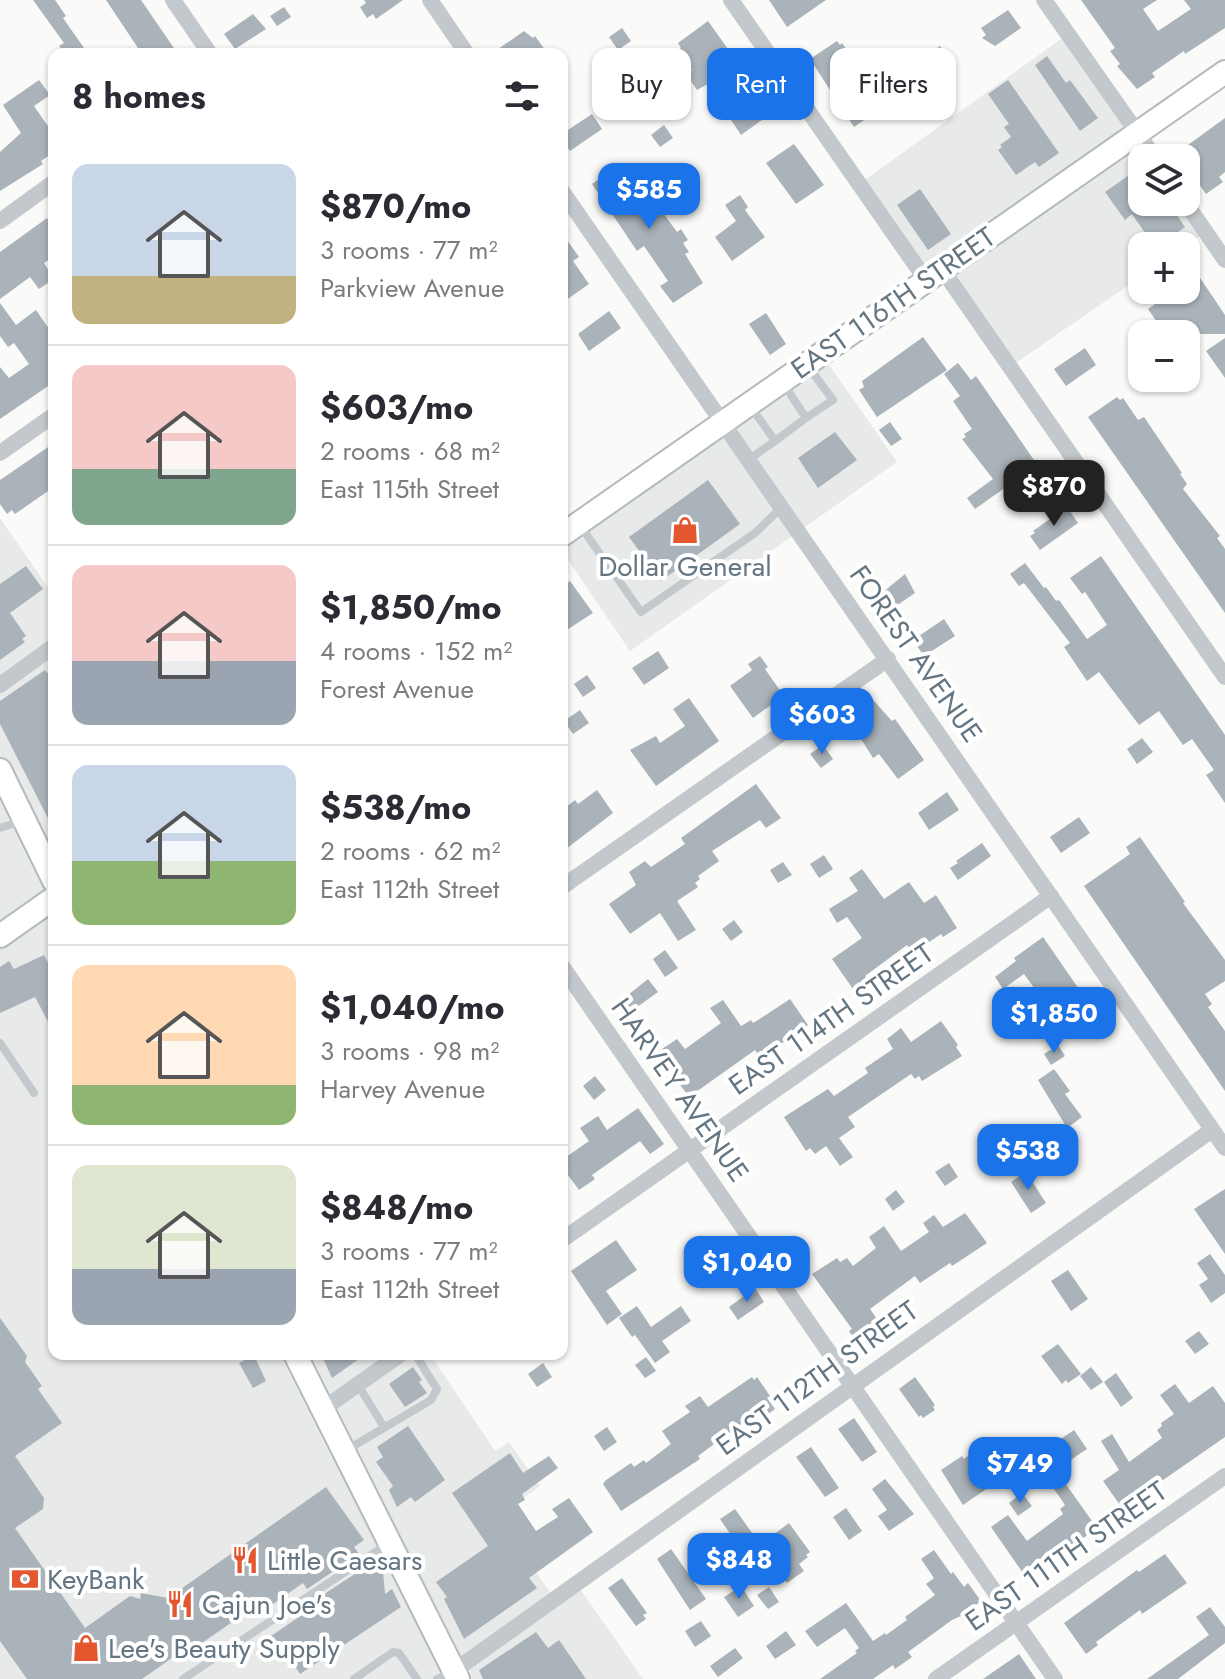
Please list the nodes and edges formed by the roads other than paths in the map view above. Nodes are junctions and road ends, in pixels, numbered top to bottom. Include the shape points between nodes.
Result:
1 (173, 0) edge
2 (430, 0) edge
3 (731, 0) edge
4 (1044, 0) edge
5 (206, 48) edge
6 (463, 48) edge
7 (1225, 72) edge
8 (1137, 132) junction
9 (1145, 144) edge
10 (48, 186) edge
11 (568, 200) edge
12 (1195, 216) edge
13 (0, 221) edge
14 (1225, 260) edge
15 (934, 274) junction
16 (806, 364) junction
17 (781, 381) junction
18 (749, 404) junction
19 (806, 418) junction
20 (48, 419) edge
21 (722, 422) junction
22 (775, 441) junction
23 (0, 453) edge
24 (748, 460) junction
25 (782, 507) junction
26 (570, 529) edge
27 (48, 650) edge
28 (888, 659) junction
29 (1225, 677) edge
30 (0, 685) edge
31 (0, 772) edge
32 (24, 821) junction
33 (0, 828) edge
34 (48, 869) edge
35 (568, 883) edge
36 (1051, 896) junction
37 (48, 902) edge
38 (0, 936) edge
39 (568, 975) edge
40 (0, 1043) edge
41 (34, 1093) dead end
42 (1212, 1130) junction
43 (1225, 1148) edge
44 (689, 1150) junction
45 (568, 1236) edge
46 (303, 1360) edge
47 (393, 1360) edge
48 (419, 1360) edge
49 (853, 1384) junction
50 (358, 1385) junction
51 (323, 1409) junction
52 (384, 1427) junction
53 (344, 1452) junction
54 (1225, 1476) edge
55 (390, 1542) junction
56 (1015, 1623) junction
57 (450, 1676) edge
58 (183, 1679) edge
59 (354, 1679) edge
60 (417, 1679) edge
61 (936, 1679) edge
62 (1055, 1679) edge

1 - 5 street
2 - 6 street
3 - 15 street
4 - 8 street
7 - 8 main road, EAST 116TH STREET
8 - 9 street
8 - 15 main road, EAST 116TH STREET
10 - 13 street
11 - 21 street, FOREST AVENUE
12 - 14 street
15 - 16 main road, EAST 116TH STREET
15 - 29 street
16 - 17 main road, EAST 116TH STREET
16 - 19 lane via 833,400
17 - 18 main road, EAST 116TH STREET
17 - 19 lane
18 - 21 main road, EAST 116TH STREET
18 - 22 lane
19 - 22 lane
20 - 23 street
21 - 24 street, FOREST AVENUE
21 - 26 main road, EAST 116TH STREET
22 - 24 lane
24 - 25 street, FOREST AVENUE
25 - 26 lane via 755,533 641,612
25 - 28 street, FOREST AVENUE
27 - 30 street
28 - 35 street
28 - 36 street, FOREST AVENUE
31 - 32 main road
32 - 33 lane
32 - 34 main road
36 - 42 street, FOREST AVENUE
36 - 44 street, EAST 114TH STREET
37 - 38 main road
39 - 44 street, HARVEY AVENUE
40 - 41 lane
42 - 43 street, FOREST AVENUE
42 - 49 street, EAST 112TH STREET
44 - 45 street, EAST 114TH STREET
44 - 49 street, HARVEY AVENUE
46 - 51 main road
47 - 50 street
48 - 52 lane via 437,1389 435,1395
49 - 56 street, HARVEY AVENUE
49 - 57 street, EAST 112TH STREET
50 - 51 street
50 - 52 lane
51 - 53 main road
52 - 53 lane
53 - 55 main road
54 - 56 street, EAST 111TH STREET
55 - 57 main road
55 - 58 lane
56 - 61 street, EAST 111TH STREET
56 - 62 street, HARVEY AVENUE
59 - 60 lane via 393,1652

